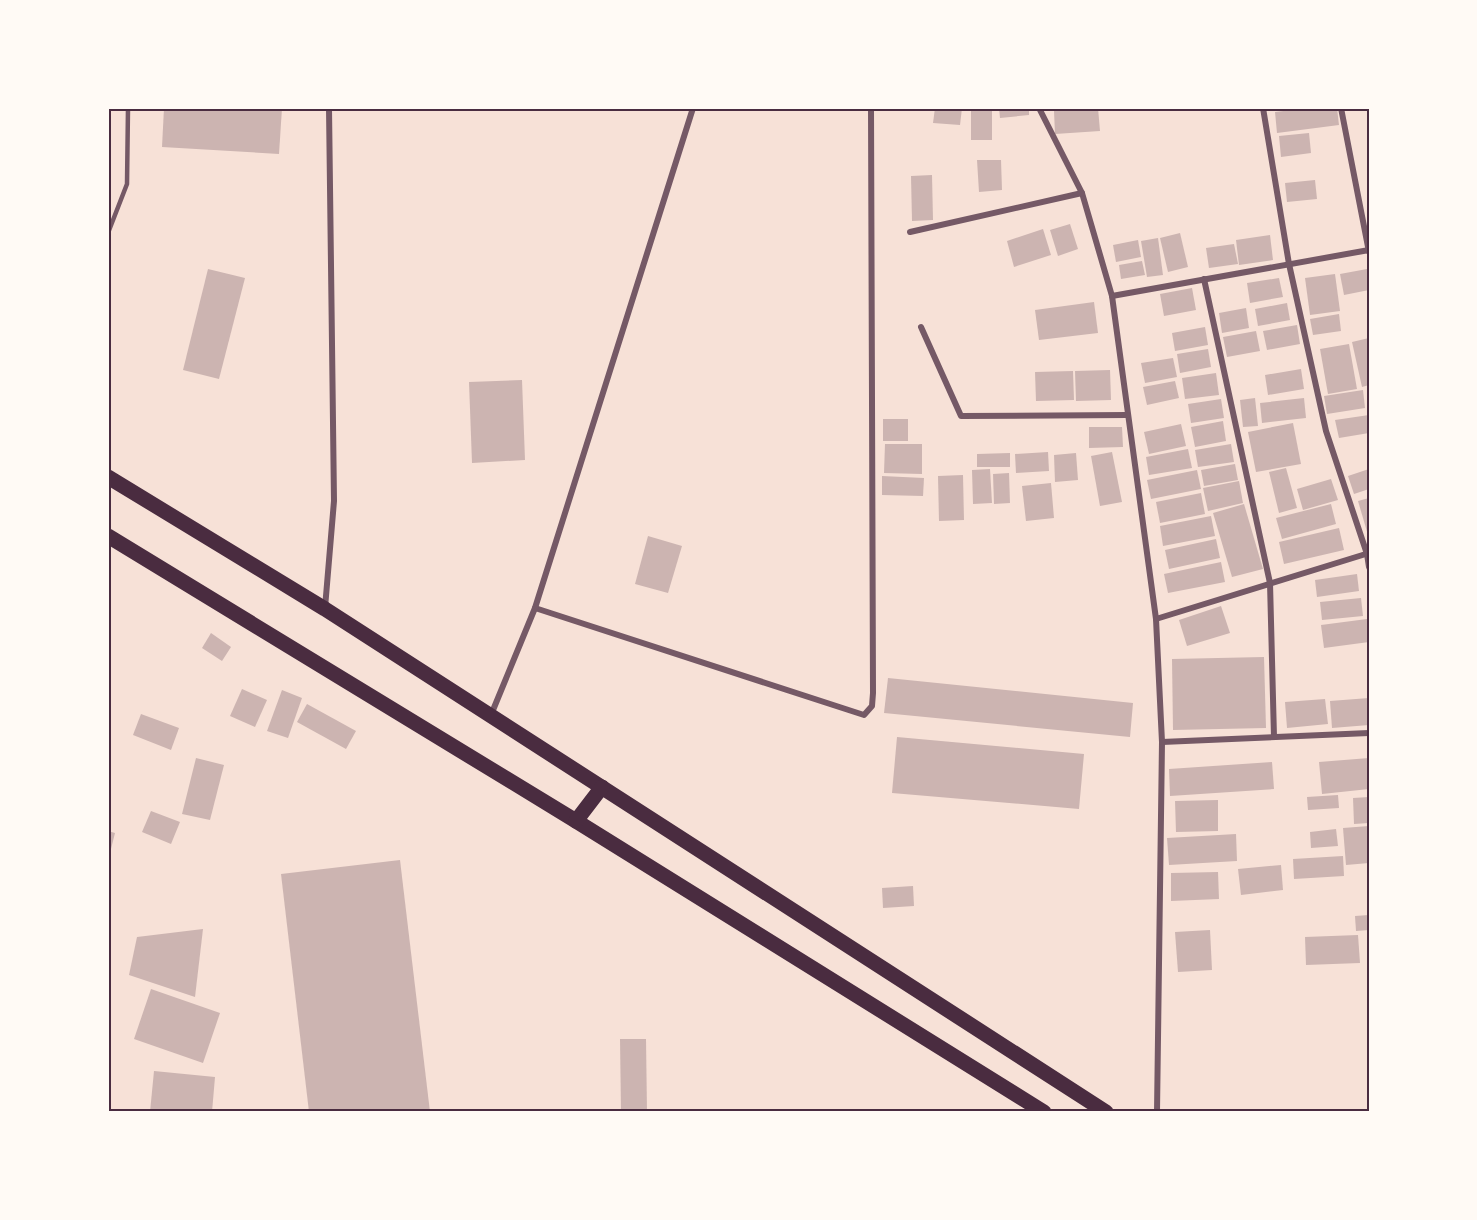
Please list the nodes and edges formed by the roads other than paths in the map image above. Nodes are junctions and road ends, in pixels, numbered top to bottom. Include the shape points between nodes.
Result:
1 (128, 108) edge
2 (329, 108) edge
3 (693, 108) edge
4 (871, 108) edge
5 (1039, 108) edge
6 (1263, 108) edge
7 (1341, 108) edge
8 (1082, 193) junction
9 (910, 232) dead end
10 (108, 233) edge
11 (1369, 251) edge
12 (1289, 264) junction
13 (1204, 279) junction
14 (1112, 296) junction
15 (921, 327) dead end
16 (1127, 415) junction
17 (108, 477) edge
18 (108, 536) edge
19 (1368, 554) edge
20 (1369, 567) edge
21 (1270, 583) junction
22 (535, 608) junction
23 (325, 609) junction
24 (1156, 619) junction
25 (490, 715) junction
26 (1369, 733) edge
27 (1274, 737) junction
28 (1162, 742) junction
29 (602, 787) junction
30 (576, 821) junction
31 (1044, 1112) edge
32 (1106, 1112) edge
33 (1157, 1112) edge

1 - 10 lane via 127,184
2 - 23 street via 334,501
3 - 22 street
4 - 22 street via 872,706 864,715
5 - 8 street
6 - 12 street
7 - 11 street
8 - 9 street
8 - 14 street
11 - 12 street
12 - 13 street
12 - 19 street via 1326,431
13 - 14 street
13 - 21 street
14 - 16 street
15 - 16 street via 961,416
16 - 24 street
17 - 23 main road
18 - 30 main road
19 - 20 street
19 - 21 street
21 - 24 street
21 - 27 street
22 - 25 street
23 - 25 main road
24 - 28 street
25 - 29 main road
26 - 27 street
27 - 28 street
28 - 33 street
29 - 30 main road
29 - 32 main road
30 - 31 main road

